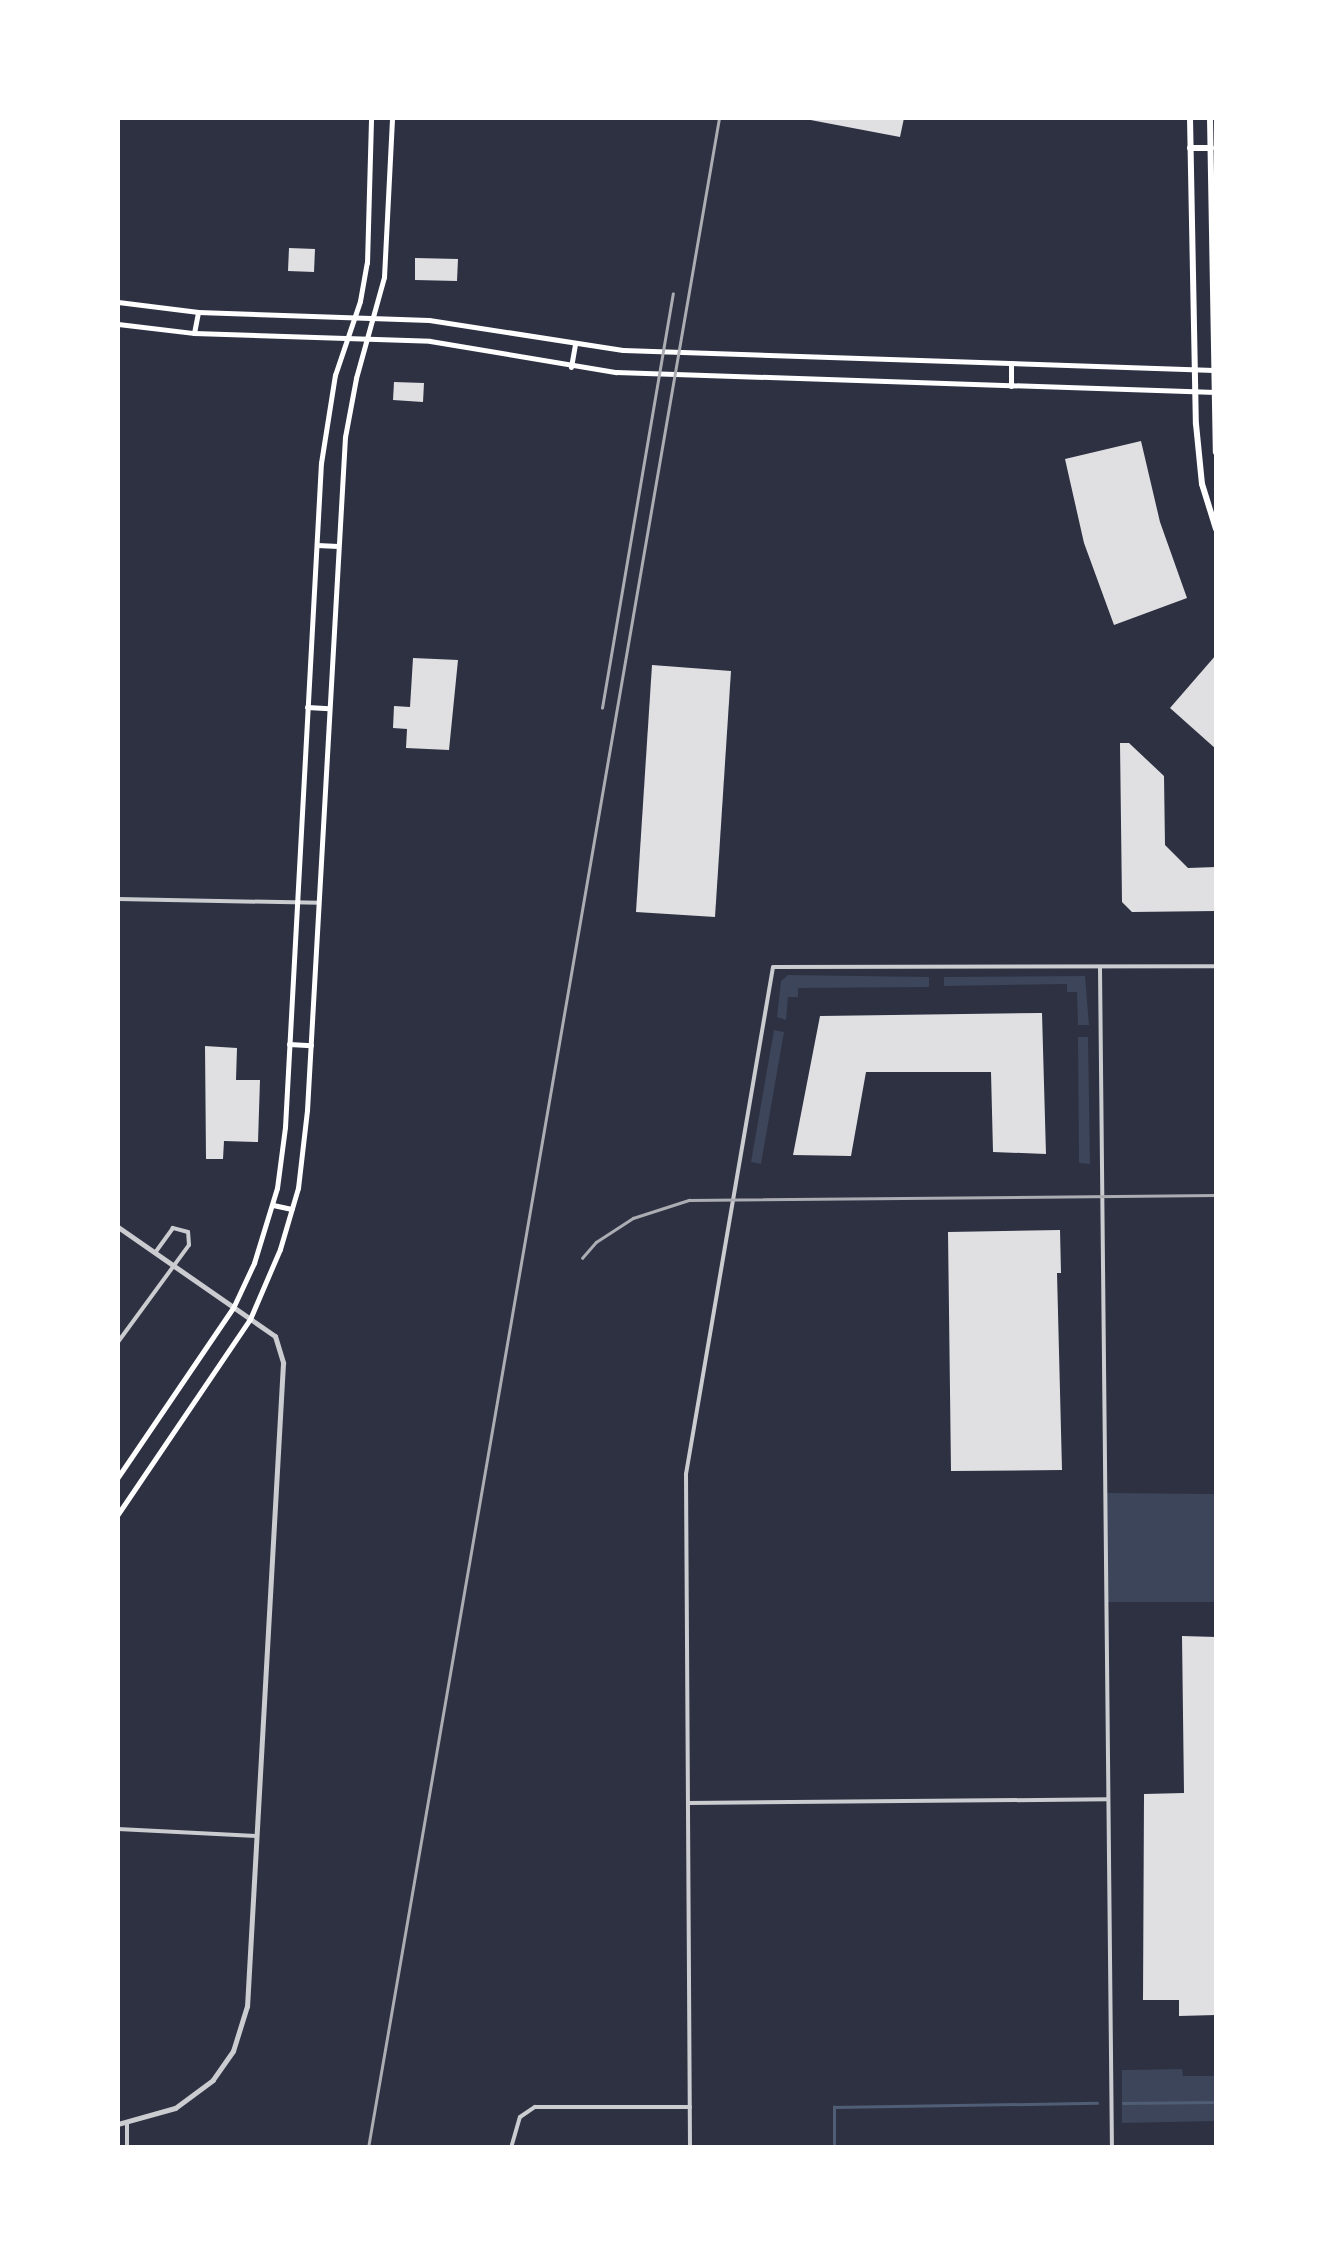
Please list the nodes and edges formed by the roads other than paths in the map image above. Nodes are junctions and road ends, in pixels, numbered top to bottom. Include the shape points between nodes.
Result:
1 (371, 118) edge
2 (392, 118) edge
3 (1190, 118) edge
4 (1210, 118) edge
5 (1190, 148) junction
6 (1210, 148) junction
7 (118, 302) edge
8 (198, 312) junction
9 (354, 316) junction
10 (376, 317) junction
11 (118, 324) edge
12 (194, 333) junction
13 (346, 338) junction
14 (368, 338) junction
15 (575, 345) junction
16 (1012, 365) junction
17 (571, 367) junction
18 (1194, 370) junction
19 (1215, 370) edge
20 (1011, 386) junction
21 (1195, 390) junction
22 (1215, 392) edge
23 (1216, 452) edge
24 (1216, 529) edge
25 (317, 544) junction
26 (338, 546) junction
27 (308, 707) junction
28 (329, 708) junction
29 (118, 898) edge
30 (297, 902) junction
31 (319, 903) junction
32 (1216, 966) edge
33 (1100, 968) junction
34 (289, 1044) junction
35 (311, 1045) junction
36 (274, 1205) junction
37 (292, 1209) junction
38 (118, 1227) edge
39 (155, 1253) junction
40 (173, 1266) junction
41 (233, 1308) junction
42 (250, 1319) junction
43 (118, 1342) edge
44 (118, 1477) edge
45 (118, 1514) edge
46 (1109, 1799) junction
47 (688, 1803) junction
48 (118, 1829) edge
49 (258, 1836) junction
50 (690, 2107) junction
51 (118, 2124) edge
52 (127, 2124) junction
53 (128, 2148) edge
54 (510, 2148) edge
55 (690, 2148) edge
56 (1112, 2148) edge

1 - 9 main road via 367,263
2 - 10 main road via 387,252
3 - 5 main road
4 - 6 main road
5 - 6 main road
5 - 18 main road
6 - 19 main road
7 - 8 main road
8 - 9 main road
8 - 12 main road
9 - 10 main road
9 - 13 main road
10 - 14 main road
10 - 15 main road via 468,324
11 - 12 main road
12 - 13 main road
13 - 14 main road
13 - 25 main road via 326,423
14 - 17 main road via 463,345
14 - 26 main road via 345,437
15 - 16 main road
15 - 17 main road
16 - 18 main road
16 - 20 main road
17 - 20 main road
18 - 19 main road
18 - 21 main road
19 - 22 main road
20 - 21 main road
21 - 22 main road
21 - 24 main road via 1202,484
22 - 23 main road
25 - 26 main road
25 - 27 main road
26 - 28 main road
27 - 28 main road
27 - 30 main road
28 - 31 main road
29 - 30 street
30 - 31 street
30 - 34 main road
31 - 35 main road
32 - 33 street
33 - 46 street
33 - 47 street via 773,967 686,1474
34 - 35 main road
34 - 36 main road
35 - 37 main road via 304,1152
36 - 37 main road
36 - 41 main road
37 - 42 main road
38 - 39 street
39 - 40 street
39 - 40 street via 173,1228 186,1229 190,1240
40 - 41 street
40 - 43 street
41 - 42 street
41 - 44 main road
42 - 45 main road
42 - 49 street via 275,1336 283,1364
46 - 47 street
46 - 56 street
47 - 50 street
48 - 49 street
49 - 52 street via 240,2037 196,2095
50 - 54 street via 535,2106 520,2117
50 - 55 street
51 - 52 street
52 - 53 street

